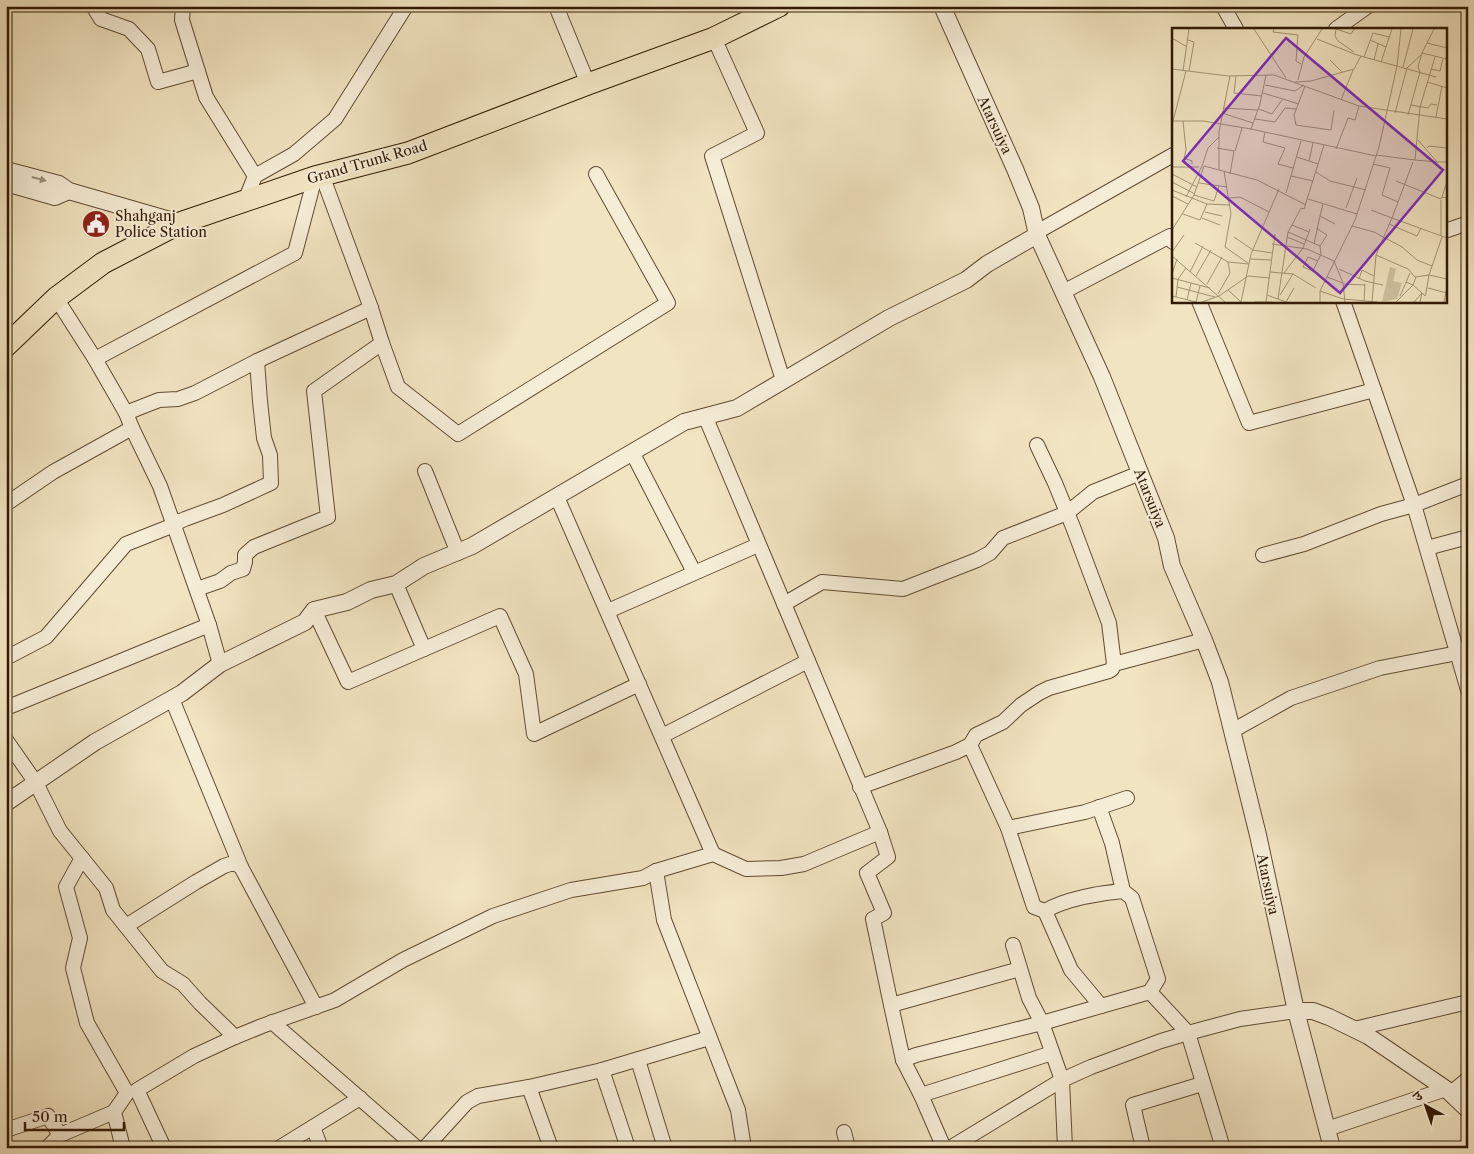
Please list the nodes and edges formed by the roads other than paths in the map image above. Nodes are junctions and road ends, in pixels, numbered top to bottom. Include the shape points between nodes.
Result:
1 (93, 6) edge
2 (183, 6) edge
3 (406, 6) edge
4 (556, 6) edge
5 (779, 6) edge
6 (942, 6) edge
7 (1223, 6) edge
8 (1368, 6) edge
9 (1235, 28) edge
10 (1337, 28) edge
11 (714, 38) junction
12 (198, 71) junction
13 (588, 84) junction
14 (1172, 156) edge
15 (6, 170) edge
16 (596, 174) dead end
17 (255, 176) junction
18 (318, 176) junction
19 (6, 183) edge
20 (69, 191) junction
21 (245, 201) junction
22 (180, 223) junction
23 (1468, 223) edge
24 (1446, 231) edge
25 (1037, 233) junction
26 (1172, 240) edge
27 (1063, 292) junction
28 (56, 298) junction
29 (1199, 302) edge
30 (1343, 302) edge
31 (372, 308) junction
32 (382, 343) junction
33 (6, 346) edge
34 (95, 359) junction
35 (258, 361) junction
36 (784, 380) junction
37 (1374, 390) junction
38 (126, 413) junction
39 (705, 416) junction
40 (132, 428) junction
41 (1037, 445) dead end
42 (632, 452) junction
43 (425, 471) dead end
44 (1140, 473) junction
45 (1468, 484) edge
46 (558, 497) junction
47 (6, 504) edge
48 (1414, 505) junction
49 (1067, 513) junction
50 (173, 522) junction
51 (1468, 536) edge
52 (758, 545) junction
53 (1427, 548) junction
54 (458, 553) junction
55 (1263, 555) dead end
56 (694, 572) junction
57 (396, 584) junction
58 (197, 590) junction
59 (784, 604) junction
60 (314, 610) junction
61 (608, 611) junction
62 (209, 625) junction
63 (1204, 640) junction
64 (424, 649) junction
65 (1462, 652) edge
66 (6, 658) edge
67 (808, 661) junction
68 (220, 664) junction
69 (1114, 664) junction
70 (639, 684) junction
71 (1468, 690) edge
72 (172, 699) junction
73 (6, 708) edge
74 (1232, 731) junction
75 (662, 736) junction
76 (6, 740) edge
77 (970, 745) junction
78 (36, 783) junction
79 (860, 786) junction
80 (1128, 798) dead end
81 (6, 803) edge
82 (1099, 807) junction
83 (1008, 828) junction
84 (880, 832) junction
85 (712, 854) junction
86 (82, 858) junction
87 (241, 867) junction
88 (656, 871) junction
89 (1123, 891) junction
90 (1045, 911) junction
91 (126, 926) junction
92 (1013, 945) dead end
93 (1020, 968) junction
94 (1150, 992) junction
95 (1468, 1002) edge
96 (891, 1004) junction
97 (1101, 1006) junction
98 (316, 1007) junction
99 (1296, 1010) junction
100 (272, 1022) junction
101 (1042, 1023) junction
102 (1354, 1029) junction
103 (1188, 1033) junction
104 (236, 1037) junction
105 (710, 1038) junction
106 (1052, 1053) junction
107 (638, 1060) junction
108 (903, 1060) junction
109 (602, 1070) junction
110 (1062, 1080) junction
111 (1468, 1080) edge
112 (1202, 1084) junction
113 (529, 1087) junction
114 (1448, 1091) junction
115 (921, 1095) junction
116 (360, 1098) junction
117 (1468, 1110) edge
118 (114, 1112) junction
119 (312, 1127) junction
120 (1327, 1129) junction
121 (6, 1130) edge
122 (844, 1132) dead end
123 (60, 1135) junction
124 (47, 1148) edge
125 (123, 1148) edge
126 (164, 1148) edge
127 (278, 1148) edge
128 (321, 1148) edge
129 (417, 1148) edge
130 (425, 1148) edge
131 (551, 1148) edge
132 (628, 1148) edge
133 (666, 1148) edge
134 (744, 1148) edge
135 (848, 1148) edge
136 (944, 1148) edge
137 (950, 1148) edge
138 (1065, 1148) edge
139 (1143, 1148) edge
140 (1223, 1148) edge
141 (1332, 1148) edge

1 - 12 street via 100,18 129,29 148,49 158,82
2 - 12 street via 182,20
3 - 17 street via 335,119 294,154
4 - 13 street
5 - 11 main road, Grand Trunk Road
6 - 25 street, Atarsuiya via 1015,169
7 - 9 street
8 - 10 street
11 - 13 main road, Grand Trunk Road
11 - 36 street via 757,133 712,156
12 - 17 street via 206,97
13 - 18 main road, Grand Trunk Road via 408,153
14 - 25 street
15 -> 20 street via 59,184
16 - 32 street via 668,302 458,434 398,387
17 - 21 street
18 - 21 main road, Grand Trunk Road
18 - 31 street
18 - 34 street via 295,253
19 - 20 street via 55,196
20 - 22 street
21 - 22 main road, Grand Trunk Road
22 - 28 main road, Grand Trunk Road via 103,263
23 - 24 street
25 - 27 street, Atarsuiya
25 - 36 street via 966,280 889,318
26 - 27 street via 1170,236
27 - 44 street, Atarsuiya via 1102,377
28 - 33 main road, Grand Trunk Road
28 - 34 street
29 - 37 street via 1250,423
30 - 37 street
31 - 32 street
31 - 35 street
32 - 58 street via 314,391 328,517 254,547 245,555 243,569
34 - 38 street
35 - 38 street via 195,393 178,399 159,400
35 - 50 street via 271,483 223,505
36 - 39 street via 737,408
37 - 48 street
38 - 40 street
39 - 42 street via 684,422
39 - 52 street
40 - 47 street via 53,472
40 - 50 street
41 - 49 street
42 - 46 street
42 - 56 street
43 - 54 street
44 - 49 street via 1093,492
44 - 63 street, Atarsuiya via 1166,538 1172,566
45 - 48 street
46 - 54 street
46 - 61 street
48 - 53 street
48 - 55 street
49 - 59 street via 1003,538 990,553 977,560 903,589 822,582
49 - 69 street via 1109,624
50 - 58 street
50 - 66 street via 126,544 46,637
51 - 53 street
52 - 56 street
52 - 59 street
53 - 65 street
54 - 57 street via 424,566
56 - 61 street
57 - 60 street
57 - 64 street
58 - 62 street
59 - 67 street
60 - 64 street via 348,682
60 - 68 street via 304,622
61 - 70 street
62 - 68 street
62 - 73 street
63 - 69 street
63 - 74 street, Atarsuiya via 1220,682
64 - 70 street via 500,616 526,674 534,734
65 - 71 street
65 - 74 street via 1380,668 1291,698
67 - 75 street
67 - 79 street
68 - 72 street
69 - 77 street via 1109,671 1039,693 1003,722 976,735
70 - 75 street
72 - 78 street via 95,742
72 - 87 street
74 - 99 street, Atarsuiya
75 - 85 street
76 - 78 street
77 - 79 street
77 - 83 street
78 - 81 street
78 - 86 street via 60,831
79 - 84 street
80 - 82 street
82 - 83 street
82 - 89 street via 1112,843
83 - 90 street via 1034,907
84 - 85 street via 804,864 781,868 746,869
84 - 96 street via 888,857 867,873 884,914 872,919
85 - 88 street
86 - 91 street via 106,888 113,910
86 - 118 street via 66,886 80,938 73,968 87,1022 127,1093
87 - 91 street via 236,864 224,866
87 - 98 street
88 - 98 street via 643,878 571,890 493,916
88 - 105 street via 664,920
89 - 90 street via 1100,893
89 - 94 street via 1132,898 1158,979
90 - 97 street via 1071,970
91 - 104 street via 162,971 183,984
92 - 93 street
93 - 96 street
93 - 101 street
94 - 97 street
94 - 103 street
95 - 102 street
96 - 108 street
97 - 101 street
98 - 100 street
99 - 102 street via 1312,1011
99 - 103 street via 1240,1019
99 - 120 street, Atarsuiya
100 - 104 street
100 - 116 street
101 - 106 street
101 - 108 street
102 - 114 street
103 - 110 street via 1091,1066
103 - 112 street
104 - 126 street via 194,1056 137,1090
105 - 107 street
105 - 134 street via 738,1110
106 - 110 street
106 - 115 street
107 - 109 street
107 - 133 street
108 - 115 street
109 - 113 street
109 - 132 street
110 - 137 street
110 - 138 street
111 - 114 street
112 - 139 street via 1133,1106
112 - 140 street
113 - 130 street via 478,1096 467,1102
113 - 131 street
114 - 117 street
114 - 120 street
115 - 136 street
116 - 119 street
116 - 129 street
118 - 123 street
118 - 125 street
119 - 127 street
119 - 128 street
120 - 141 street, Atarsuiya
121 - 123 street via 48,1116
122 - 135 street
123 - 124 street

